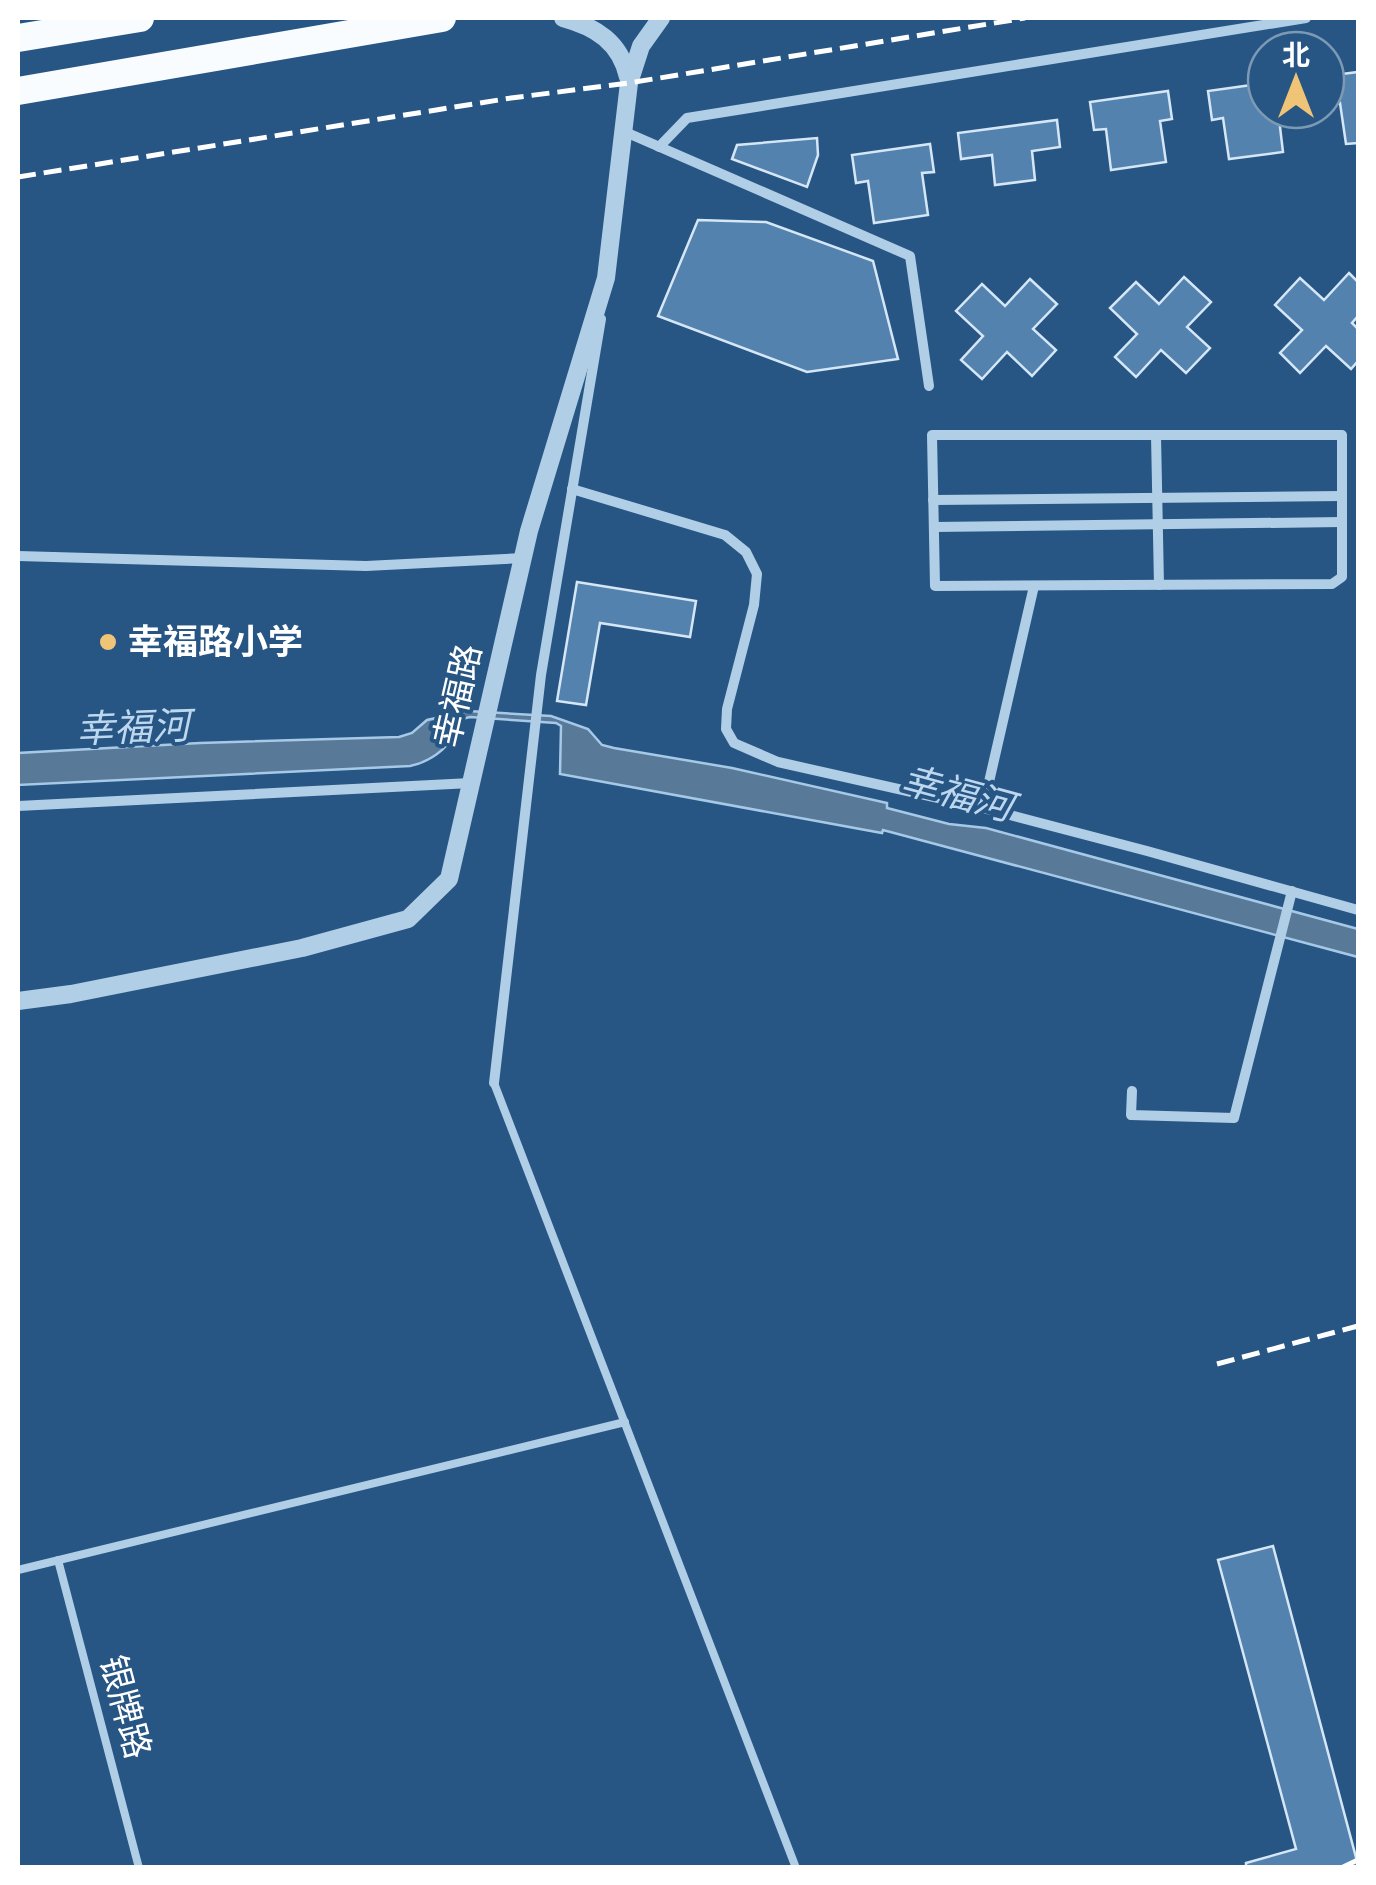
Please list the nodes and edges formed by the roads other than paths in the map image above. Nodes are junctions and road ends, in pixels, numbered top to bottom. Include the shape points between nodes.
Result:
1 (140, 18) edge
2 (442, 18) edge
3 (562, 18) edge
4 (661, 18) edge
5 (1306, 18) edge
6 (18, 38) edge
7 (629, 83) junction
8 (18, 91) edge
9 (624, 132) junction
10 (659, 147) junction
11 (606, 278) junction
12 (929, 386) dead end
13 (1156, 435) junction
14 (572, 489) junction
15 (1342, 496) junction
16 (1157, 498) junction
17 (934, 500) junction
18 (1342, 522) junction
19 (1158, 524) junction
20 (934, 527) junction
21 (18, 556) edge
22 (523, 558) junction
23 (1159, 585) junction
24 (1034, 586) junction
25 (472, 783) junction
26 (18, 806) edge
27 (983, 808) junction
28 (1292, 892) junction
29 (1358, 910) edge
30 (18, 1001) edge
31 (494, 1084) joint
32 (1132, 1092) dead end
33 (625, 1422) junction
34 (58, 1560) junction
35 (18, 1570) edge
36 (139, 1868) edge
37 (796, 1868) edge

1 - 6 highway
2 - 8 highway
3 - 7 street via 613,44
4 - 7 street, 幸福路 via 641,46
5 - 10 street via 687,118
7 - 9 street, 幸福路
9 - 10 street
9 - 11 street, 幸福路
10 - 12 street via 910,256
11 - 14 street
11 - 22 street, 幸福路
13 - 15 street via 1342,435
13 - 16 street
13 - 17 street via 932,435
14 - 27 street via 725,535 746,552 757,574 727,709 734,743 778,762
14 - 31 street via 540,675
15 - 16 street
15 - 18 street
16 - 17 street
16 - 19 street
17 - 20 street
18 - 19 street
18 - 23 street via 1342,577 1332,584
19 - 20 street
19 - 23 street
20 - 24 street via 935,586
21 - 22 street via 366,566
22 - 25 street, 幸福路
23 - 24 street
24 - 27 street
25 - 26 street
25 - 30 street, 幸福路 via 450,879 408,918 302,948
27 - 28 street
28 - 29 street
28 - 32 street via 1234,1118 1130,1115
31 - 33 lane
33 - 34 lane
33 - 37 lane
34 - 35 lane
34 - 36 lane, 银牌路

